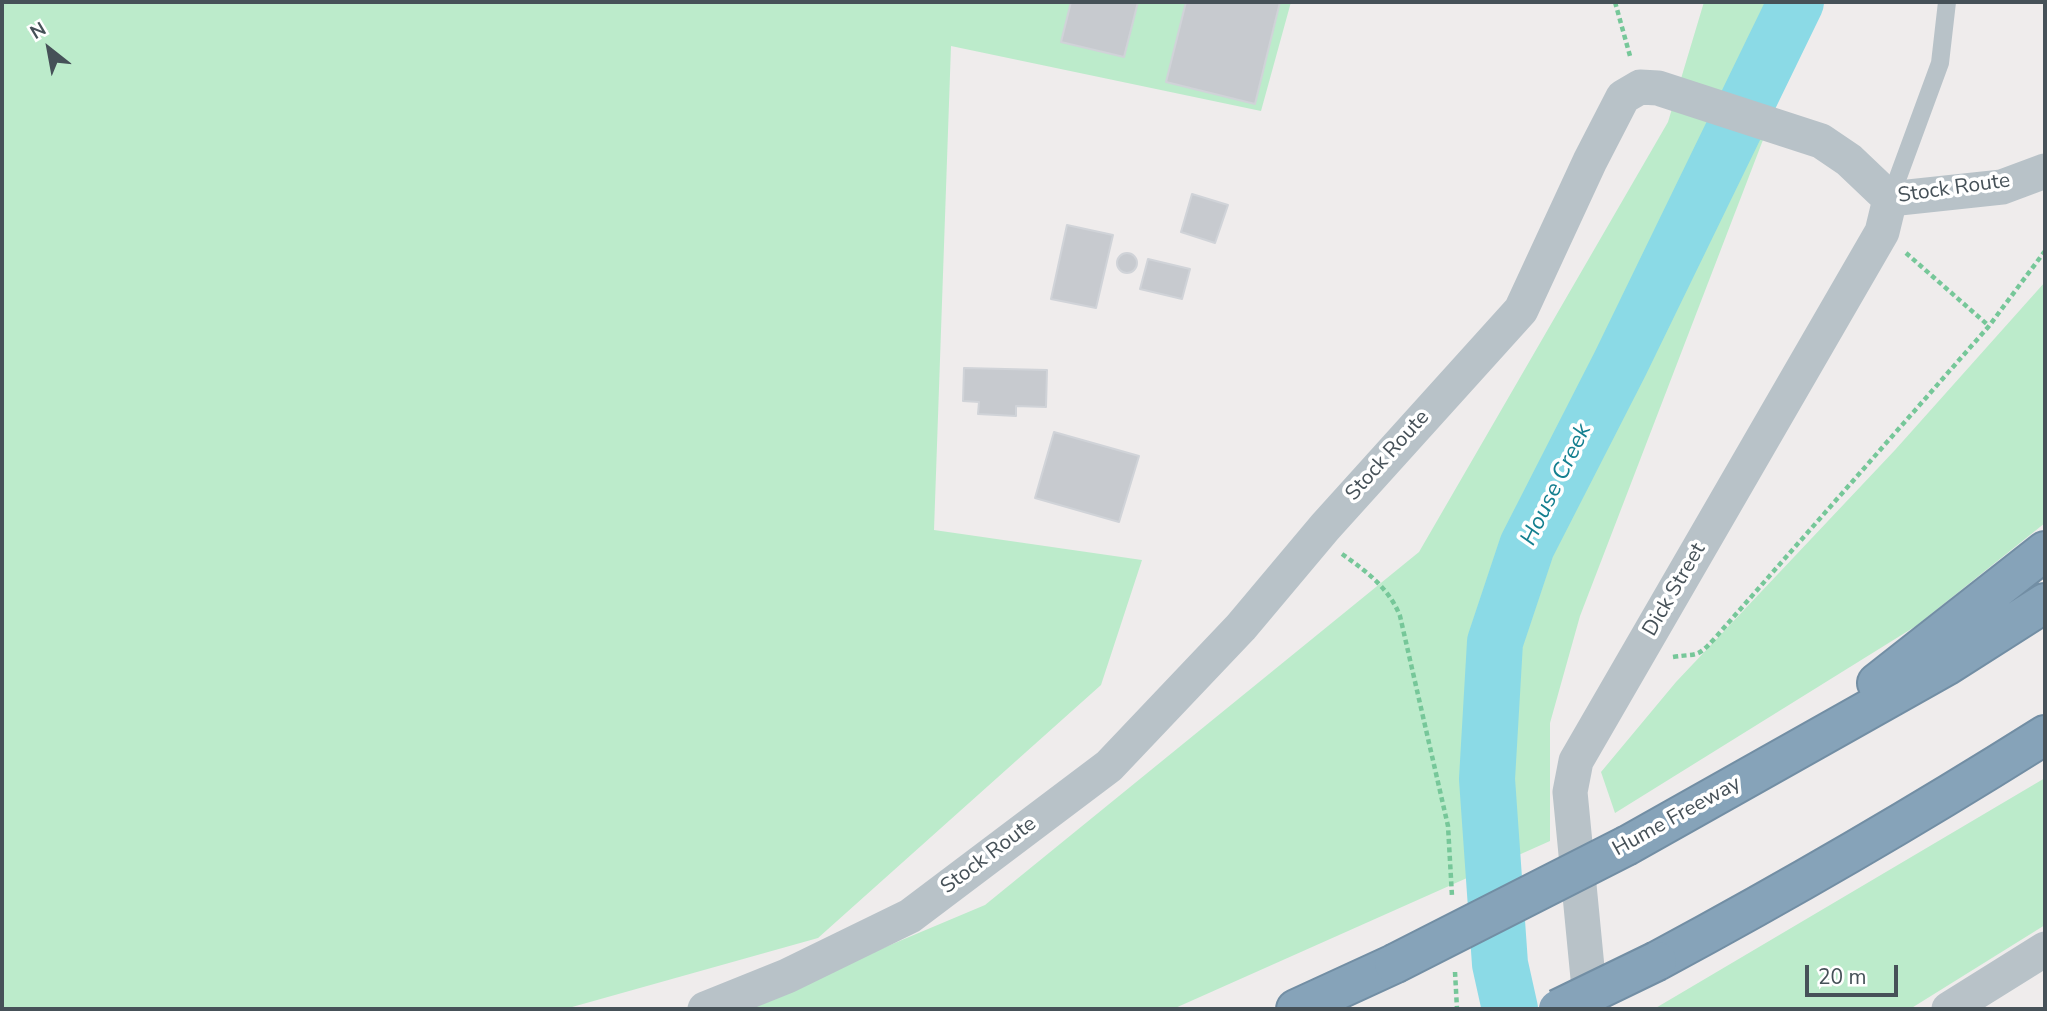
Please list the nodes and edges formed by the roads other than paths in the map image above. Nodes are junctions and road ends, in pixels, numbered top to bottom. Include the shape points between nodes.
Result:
1 (1947, 2) edge
2 (2045, 171) edge
3 (1886, 216) junction
4 (2045, 551) edge
5 (2045, 603) edge
6 (2045, 735) edge
7 (1773, 764) junction
8 (2045, 949) edge
9 (705, 1009) edge
10 (1296, 1009) edge
11 (1558, 1009) edge
12 (1591, 1009) edge
13 (1949, 1009) edge

1 - 3 lane via 1940,63
2 - 3 street, Stock Route
3 - 9 street, Stock Route via 1849,160 1821,141 1658,88 1640,87 1623,97 1521,310 1241,628 1109,766 910,916 787,976
3 - 12 street, Dick Street via 1576,761 1570,793
4 - 7 highway
5 - 7 highway, Hume Freeway
6 - 11 highway, bridge via 1793,887
7 - 10 highway, Hume Freeway, bridge via 1628,845
8 - 13 street

